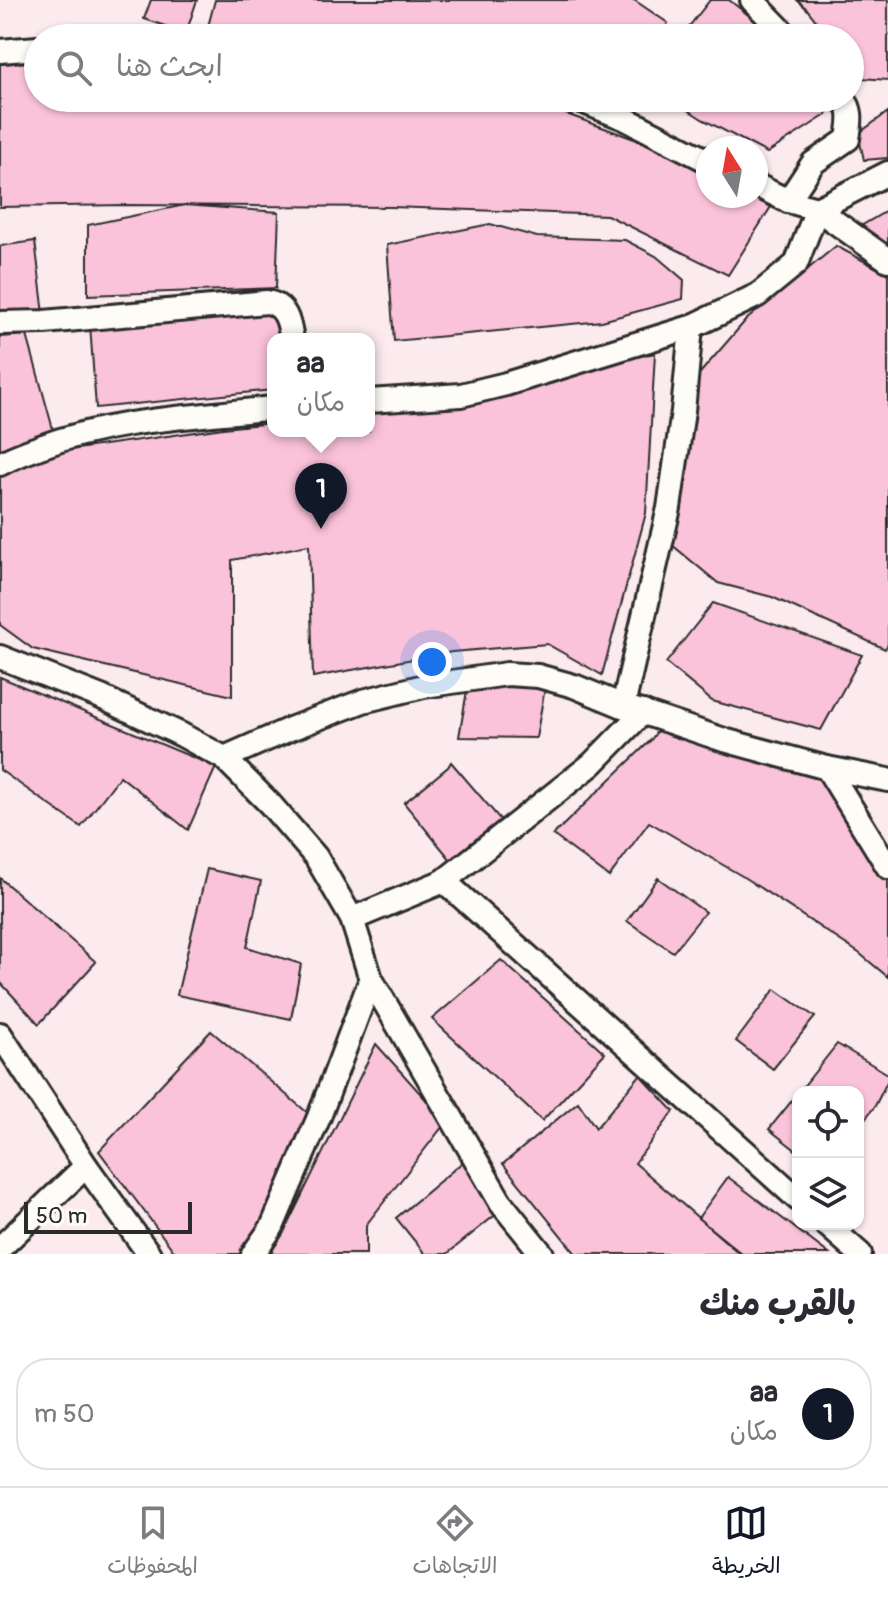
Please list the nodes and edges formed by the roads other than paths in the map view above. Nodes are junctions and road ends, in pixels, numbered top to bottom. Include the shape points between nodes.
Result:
1 (752, 0) edge
2 (775, 24) edge
3 (24, 49) edge
4 (0, 51) edge
5 (609, 112) edge
6 (850, 112) edge
7 (696, 155) edge
8 (888, 173) edge
9 (768, 191) edge
10 (788, 201) junction
11 (817, 209) junction
12 (888, 260) edge
13 (0, 323) edge
14 (691, 327) junction
15 (290, 333) edge
16 (375, 401) edge
17 (267, 409) edge
18 (0, 464) edge
19 (0, 657) edge
20 (633, 709) junction
21 (224, 758) junction
22 (827, 768) junction
23 (888, 780) edge
24 (888, 867) edge
25 (444, 881) junction
26 (352, 919) junction
27 (371, 979) junction
28 (0, 1034) edge
29 (86, 1166) junction
30 (792, 1194) edge
31 (833, 1230) edge
32 (0, 1248) edge
33 (149, 1254) edge
34 (253, 1254) edge
35 (542, 1254) edge
36 (860, 1254) edge

1 - 2 street
3 - 4 street
5 - 7 street
6 - 10 street via 848,139 813,163
8 - 11 street
9 - 10 street
10 - 11 street
11 - 12 street
11 - 14 street via 796,264 758,295
13 - 15 street via 267,302 284,310
14 - 16 street via 461,395
14 - 20 street via 669,508
17 - 18 street via 93,431
19 - 21 street via 101,697
20 - 21 street via 574,686 507,674 363,701
20 - 22 street
20 - 25 street via 592,764
21 - 26 street via 316,857
22 - 23 street
22 - 24 street
25 - 26 street
25 - 30 street
26 - 27 street
27 - 34 street via 272,1227
27 - 35 street via 501,1203
28 - 29 street
29 - 32 street
29 - 33 street
31 - 36 street

